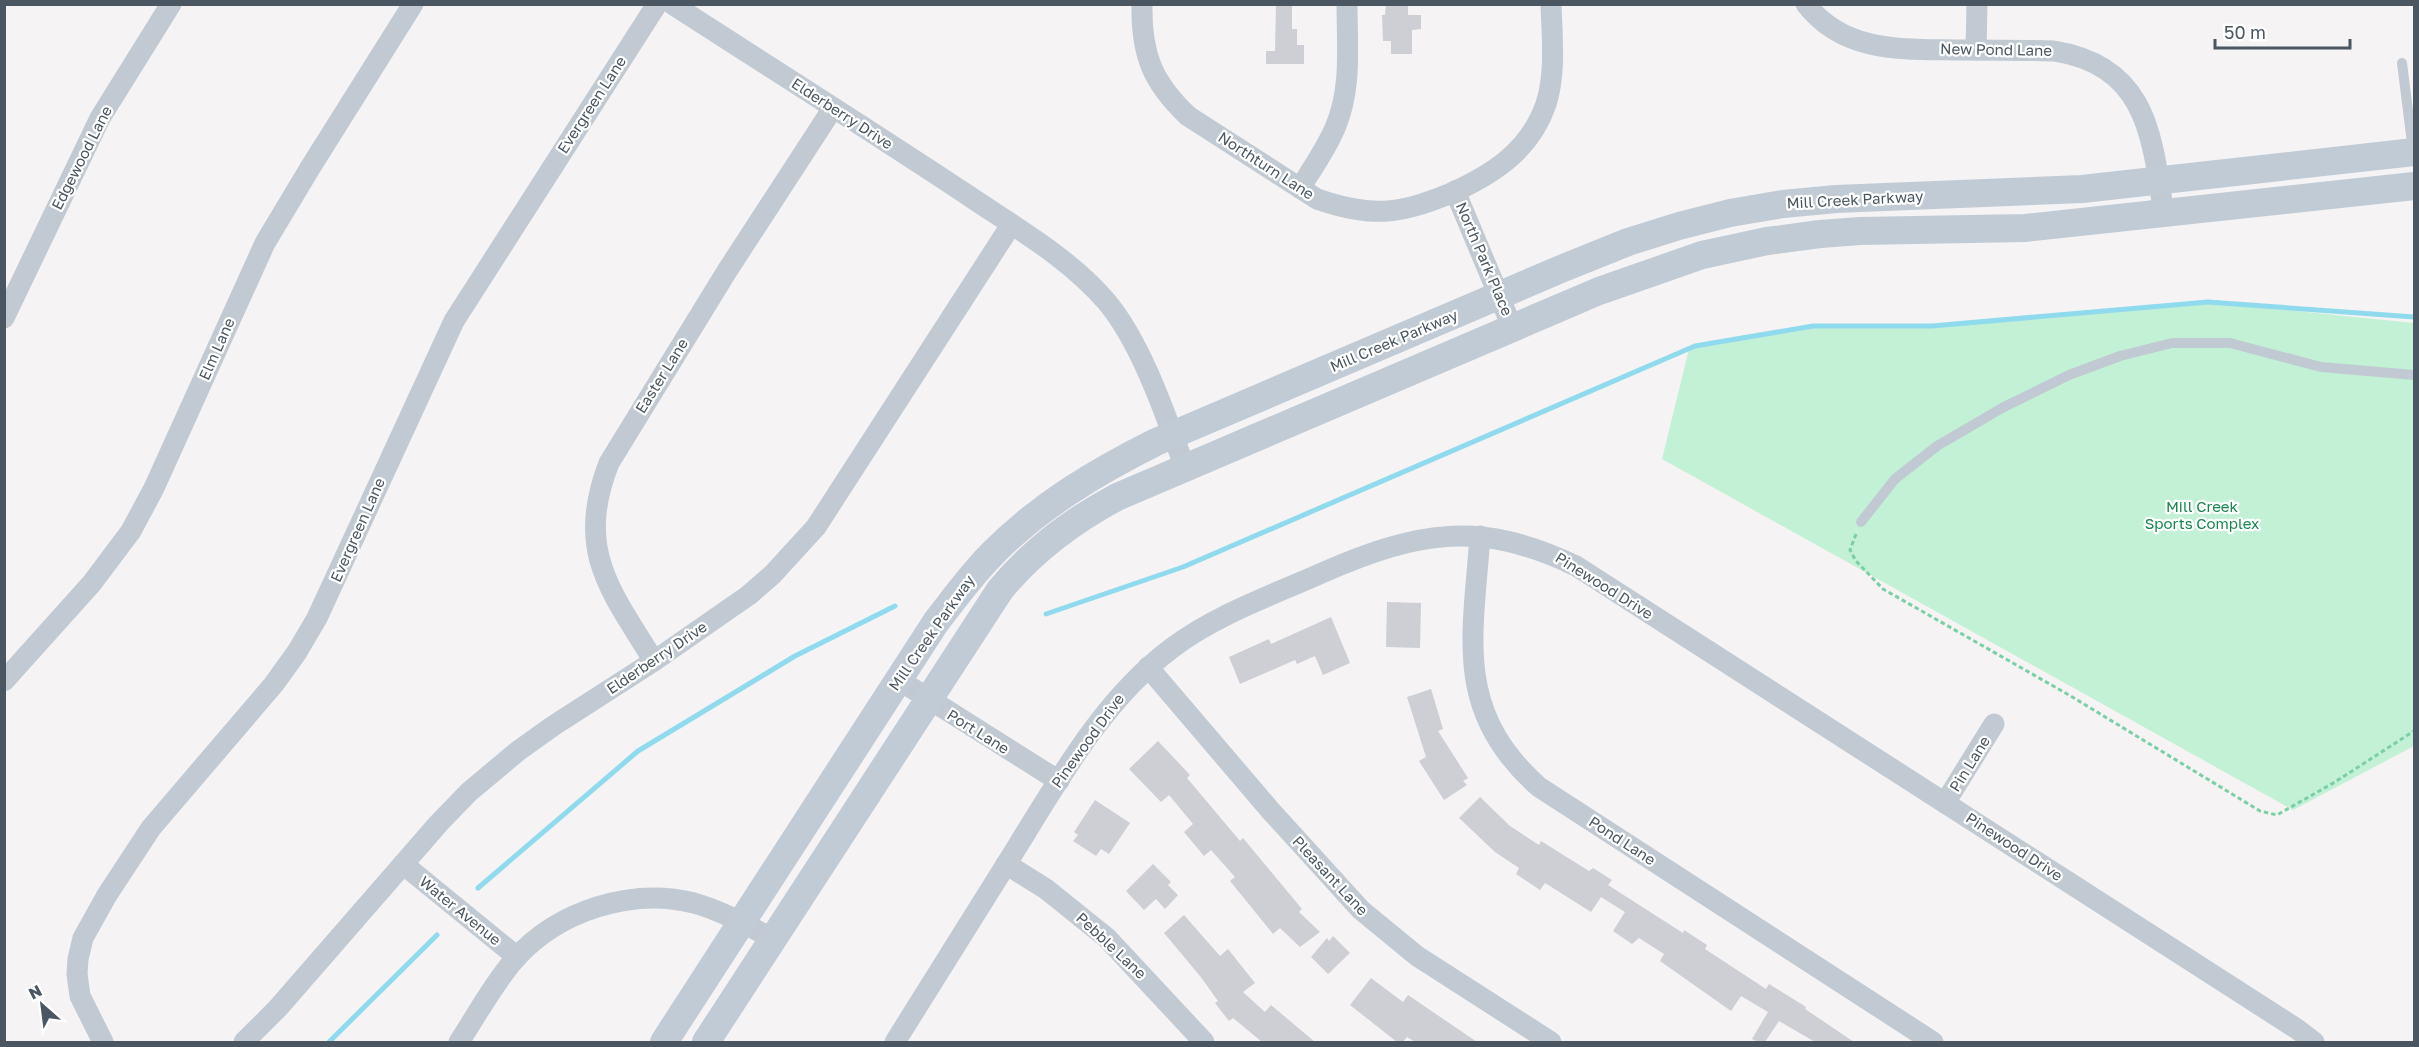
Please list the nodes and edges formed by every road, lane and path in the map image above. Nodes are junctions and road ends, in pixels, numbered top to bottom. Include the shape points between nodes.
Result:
1 (171, 4) edge
2 (413, 4) edge
3 (657, 4) edge
4 (672, 4) edge
5 (1142, 4) edge
6 (1347, 4) edge
7 (1551, 4) edge
8 (1806, 4) edge
9 (1977, 4) edge
10 (1976, 50) junction
11 (2402, 63) dead end
12 (833, 108) junction
13 (2414, 156) edge
14 (2159, 181) junction
15 (2415, 186) edge
16 (1300, 188) junction
17 (1455, 191) junction
18 (2164, 214) junction
19 (1011, 225) junction
20 (1499, 296) junction
21 (4, 318) edge
22 (1512, 327) junction
23 (2415, 375) edge
24 (1173, 435) junction
25 (1185, 468) junction
26 (1861, 522) joint
27 (1480, 536) junction
28 (654, 661) junction
29 (1148, 667) junction
30 (899, 680) junction
31 (4, 681) edge
32 (927, 699) junction
33 (1994, 724) dead end
34 (2415, 731) edge
35 (1059, 781) junction
36 (1945, 803) junction
37 (404, 864) junction
38 (1006, 864) junction
39 (742, 922) junction
40 (773, 939) junction
41 (517, 957) junction
42 (103, 1042) edge
43 (244, 1042) edge
44 (459, 1042) edge
45 (664, 1042) edge
46 (706, 1042) edge
47 (895, 1042) edge
48 (1204, 1042) edge
49 (1551, 1042) edge
50 (1933, 1042) edge
51 (2314, 1042) edge

1 - 21 street, Edgewood Lane via 100,118
2 - 31 street, Elm Lane via 265,243 131,531 92,583
3 - 42 street, Evergreen Lane via 454,321 317,618 297,652 152,828 83,938 77,974 80,996
4 - 12 street, Elderberry Drive
5 - 16 street, Northturn Lane via 1144,46 1152,70 1170,99 1188,116
6 - 16 street via 1348,78 1343,104 1335,129
7 - 17 street, Northturn Lane via 1552,77 1538,123 1509,160
8 - 10 street, New Pond Lane via 1823,21 1865,44 1893,49
9 - 10 street
10 - 14 street, New Pond Lane via 2069,53 2104,68 2136,100 2146,121
11 - 13 lane
12 - 19 street, Elderberry Drive
12 - 28 street, Easter Lane via 633,423 600,486 595,518 598,558 609,589
13 - 14 main road, Mill Creek Parkway
14 - 18 street, New Pond Lane
14 - 20 main road, Mill Creek Parkway via 2010,194 1836,199 1762,208 1628,242
15 - 18 main road, Mill Creek Parkway
16 - 17 street, Northturn Lane via 1334,205 1378,211 1423,205
17 - 20 street, North Park Place
18 - 22 main road, Mill Creek Parkway via 2025,228 1860,231 1767,241 1702,255 1647,273
19 - 24 street, Elderberry Drive via 1062,259 1107,302 1125,328
19 - 28 street, Elderberry Drive via 816,527 749,595
20 - 22 street, North Park Place
20 - 24 main road, Mill Creek Parkway
22 - 25 main road, Mill Creek Parkway
23 - 26 lane via 2321,367 2230,342 2172,343 2120,356 2069,375 1937,446 1895,479
24 - 25 street, Elderberry Drive
24 - 30 main road, Mill Creek Parkway via 1114,462 1075,486 1003,542 936,622
25 - 32 main road, Mill Creek Parkway via 1091,511 1042,546 1000,590
26 - 34 path via 1850,550 1883,589 2069,695 2260,811 2277,815
27 - 29 street, Pinewood Drive via 1426,537 1393,545 1332,569 1205,627
27 - 36 street, Pinewood Drive via 1520,543 1576,566
27 - 50 street, Pond Lane via 1472,650 1474,678 1492,730 1525,775
28 - 37 street, Elderberry Drive via 518,751 470,792
29 - 35 street, Pinewood Drive via 1118,696
29 - 49 street, Pleasant Lane via 1361,910 1417,956
30 - 32 street, Port Lane
30 - 39 main road, Mill Creek Parkway
32 - 35 street, Port Lane
32 - 40 main road, Mill Creek Parkway
33 - 36 street, Pin Lane
35 - 38 street, Pinewood Drive
36 - 51 street, Pinewood Drive
37 - 41 street, Water Avenue
37 - 43 street, Elderberry Drive
38 - 47 street, Pinewood Drive
38 - 48 street, Pebble Lane via 1046,889 1107,938
39 - 40 street
39 - 41 street via 671,899 621,901 573,916
39 - 45 main road, Mill Creek Parkway
40 - 46 main road, Mill Creek Parkway
41 - 44 street

